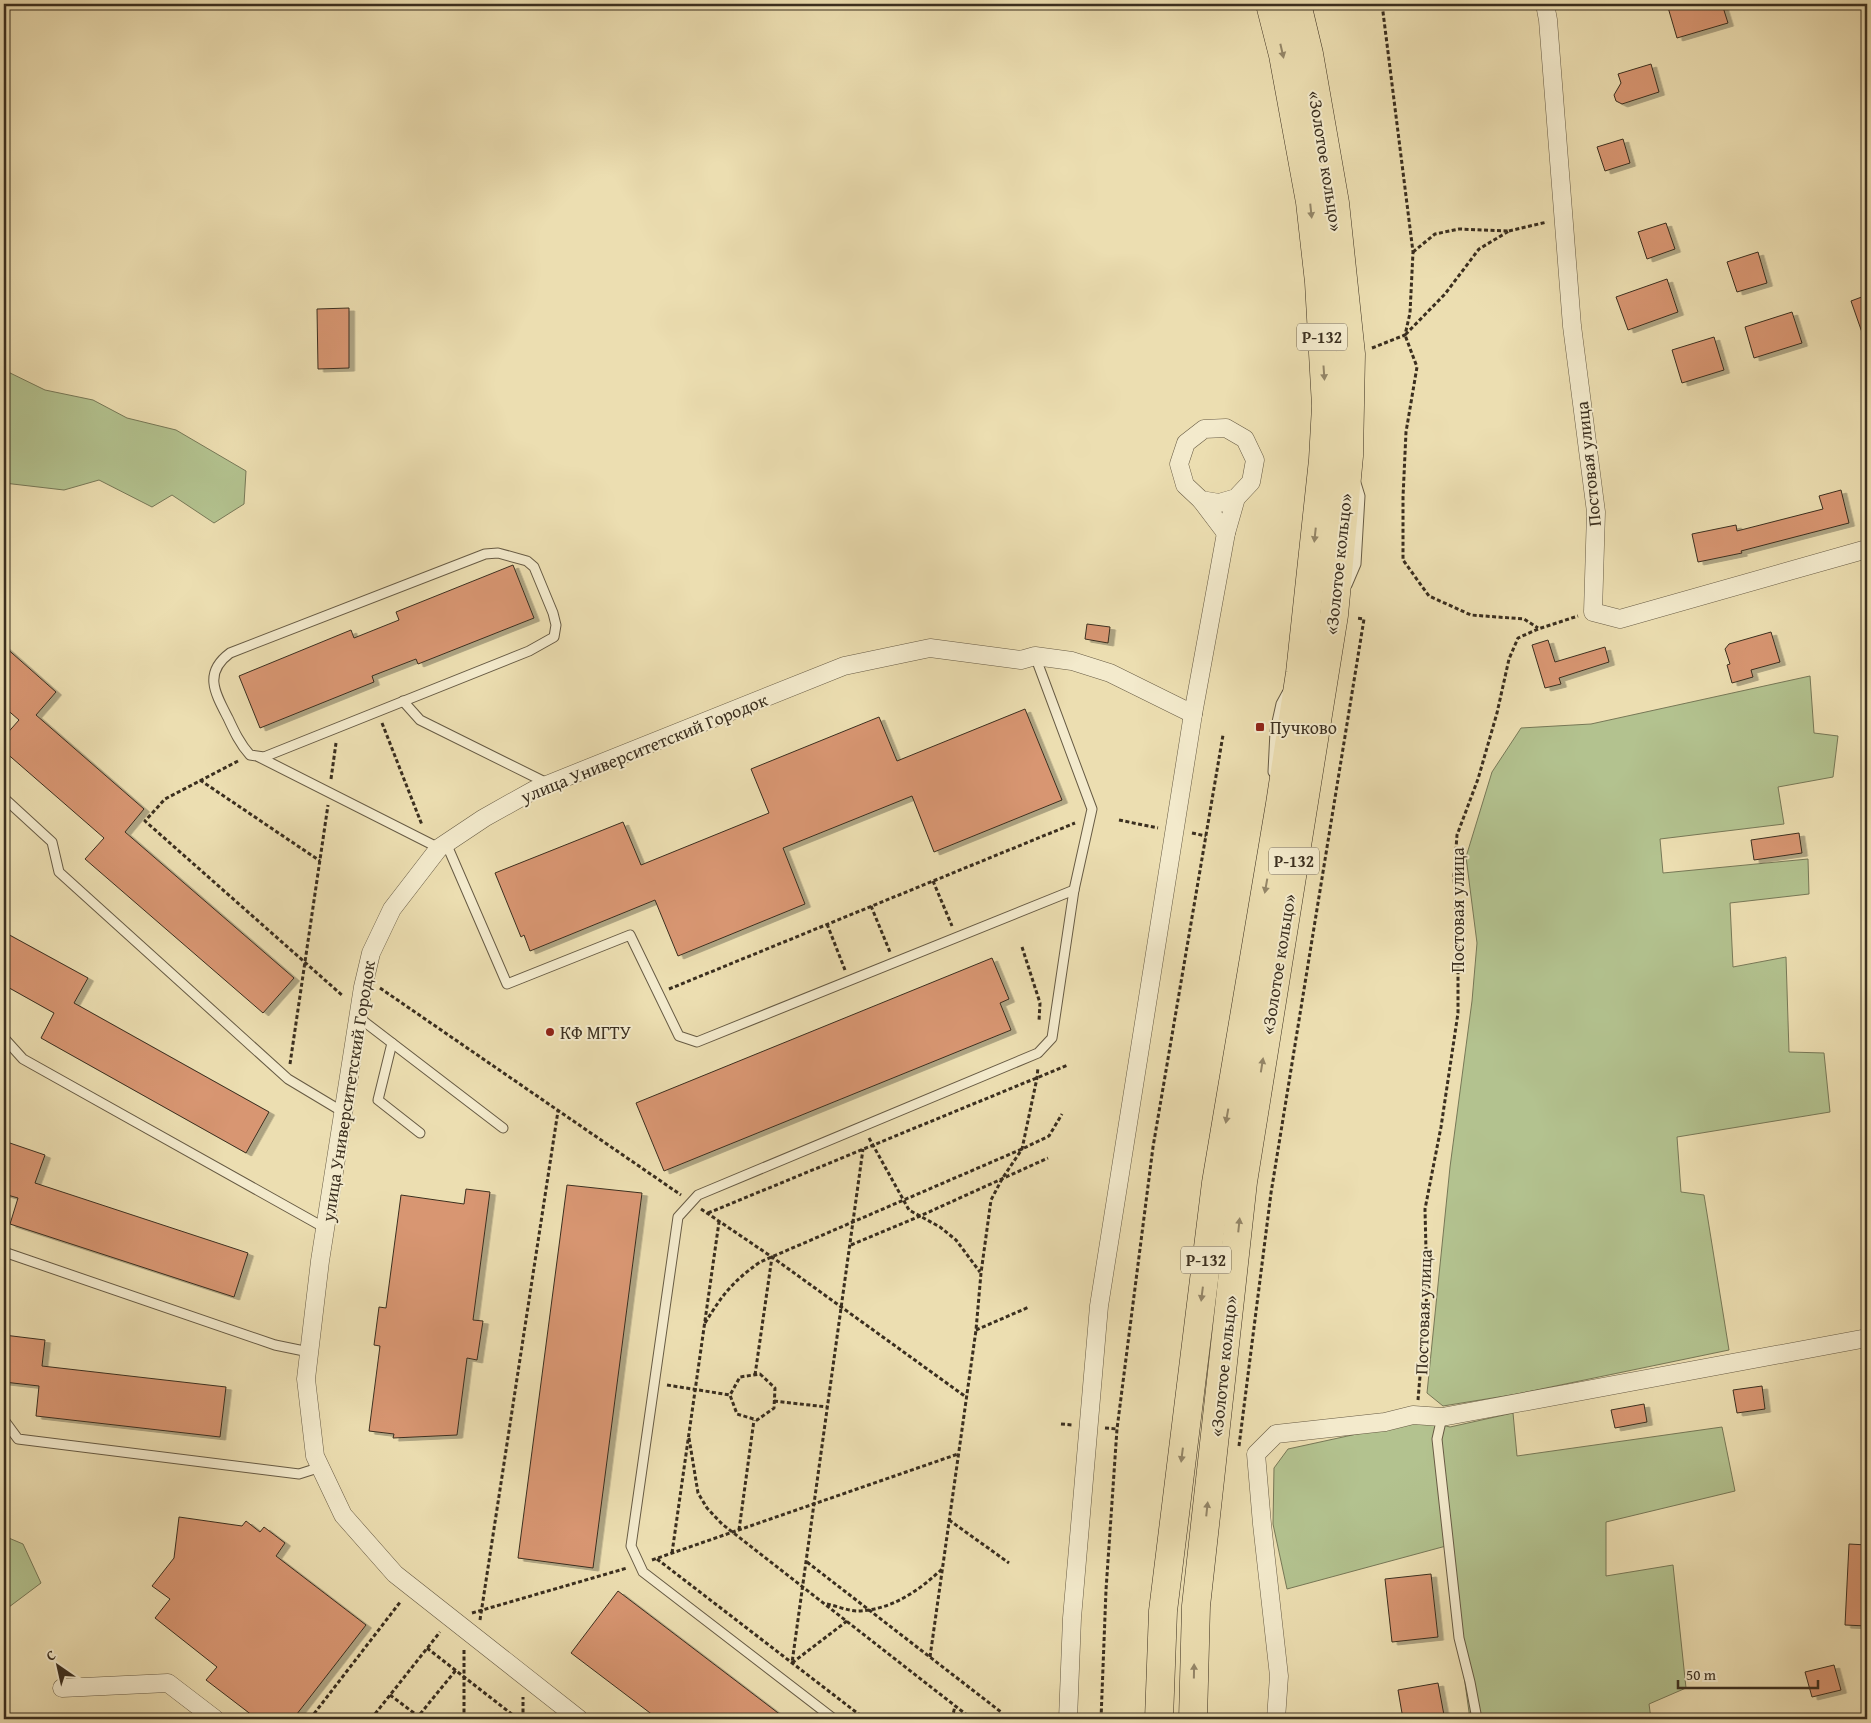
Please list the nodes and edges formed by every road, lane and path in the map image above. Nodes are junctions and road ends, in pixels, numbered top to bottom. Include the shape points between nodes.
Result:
1 (1270, 4) edge
2 (1297, 4) edge
3 (1382, 4) edge
4 (1545, 4) edge
5 (1563, 219) junction
6 (1509, 231) junction
7 (1414, 252) junction
8 (1405, 335) junction
9 (1372, 348) dead end
10 (1236, 498) junction
11 (1201, 500) junction
12 (1226, 533) junction
13 (1867, 549) edge
14 (1593, 612) junction
15 (1344, 616) junction
16 (1538, 628) junction
17 (1035, 656) junction
18 (403, 701) junction
19 (378, 711) junction
20 (1193, 714) junction
21 (338, 727) junction
22 (1223, 735) dead end
23 (253, 755) junction
24 (200, 780) junction
25 (550, 784) junction
26 (330, 792) junction
27 (4, 798) edge
28 (1090, 816) junction
29 (438, 844) junction
30 (320, 861) junction
31 (933, 881) junction
32 (1074, 890) junction
33 (871, 906) junction
34 (827, 924) junction
35 (953, 928) dead end
36 (1022, 947) dead end
37 (899, 950) dead end
38 (306, 963) junction
39 (837, 975) dead end
40 (365, 978) junction
41 (671, 997) dead end
42 (358, 1014) junction
43 (4, 1038) edge
44 (392, 1043) junction
45 (1038, 1053) junction
46 (1068, 1065) dead end
47 (1037, 1078) junction
48 (288, 1079) junction
49 (558, 1111) junction
50 (343, 1112) junction
51 (1062, 1114) dead end
52 (863, 1126) junction
53 (503, 1128) dead end
54 (420, 1133) dead end
55 (874, 1145) junction
56 (863, 1149) junction
57 (1022, 1149) junction
58 (1048, 1158) dead end
59 (1002, 1179) junction
60 (904, 1201) junction
61 (691, 1202) junction
62 (707, 1213) junction
63 (920, 1216) junction
64 (719, 1222) junction
65 (853, 1222) junction
66 (325, 1228) junction
67 (850, 1245) junction
68 (4, 1252) edge
69 (772, 1257) junction
70 (981, 1273) junction
71 (842, 1307) junction
72 (1029, 1307) dead end
73 (705, 1323) junction
74 (976, 1330) junction
75 (1867, 1338) edge
76 (309, 1352) junction
77 (755, 1374) junction
78 (654, 1384) junction
79 (695, 1390) junction
80 (730, 1395) junction
81 (966, 1397) junction
82 (774, 1401) junction
83 (828, 1407) junction
84 (1413, 1415) junction
85 (1442, 1417) junction
86 (754, 1419) junction
87 (4, 1420) edge
88 (689, 1438) junction
89 (1239, 1450) dead end
90 (958, 1454) junction
91 (321, 1467) junction
92 (814, 1504) junction
93 (949, 1520) junction
94 (739, 1530) junction
95 (733, 1532) junction
96 (672, 1553) junction
97 (657, 1559) junction
98 (806, 1562) junction
99 (1009, 1563) dead end
100 (640, 1564) junction
101 (943, 1568) junction
102 (802, 1586) junction
103 (412, 1588) junction
104 (824, 1603) junction
105 (868, 1609) junction
106 (482, 1610) junction
107 (450, 1619) junction
108 (847, 1621) junction
109 (471, 1636) junction
110 (427, 1648) junction
111 (930, 1657) junction
112 (792, 1663) junction
113 (456, 1670) junction
114 (464, 1677) junction
115 (62, 1688) dead end
116 (390, 1695) junction
117 (955, 1706) junction
118 (1002, 1712) dead end
119 (419, 1718) edge
120 (215, 1719) edge
121 (310, 1719) edge
122 (371, 1719) edge
123 (464, 1719) edge
124 (518, 1719) edge
125 (579, 1719) edge
126 (834, 1719) edge
127 (865, 1719) edge
128 (952, 1719) edge
129 (972, 1719) edge
130 (1068, 1719) edge
131 (1101, 1719) edge
132 (1159, 1719) edge
133 (1193, 1719) edge
134 (1276, 1719) edge
135 (1477, 1719) edge

1 -> 132 highway, «Золотое кольцо» / Р-132 via 1283,55 1310,202 1319,282 1326,406 1323,460 1300,673 1216,1184 1163,1611
2 - 15 highway, «Золотое кольцо» / Р-132 via 1335,203 1351,354
3 - 7 path
4 - 5 street, Постовая улица
5 - 6 path
5 - 14 street, Постовая улица via 1572,326 1596,512
6 - 7 path via 1459,229 1435,234
6 - 8 path via 1479,249 1445,294
7 - 8 path via 1410,313
8 - 9 path
8 - 16 path via 1417,367 1406,432 1403,560 1429,596 1471,615 1524,619
10 - 11 street via 1219,503
10 - 11 street via 1251,482 1255,460 1246,440 1226,428 1204,429 1186,442 1179,464 1185,485
10 - 12 street
11 - 12 street
12 - 20 street
13 - 14 street via 1620,619
14 - 16 path, Постовая улица
15 - 89 path via 1364,619 1271,1193
133 -> 15 highway, «Золотое кольцо» / Р-132 via 1196,1606 1243,1182
16 - 84 path, Постовая улица via 1518,638 1509,659 1478,779 1457,835 1454,876 1458,1013 1425,1209 1427,1293 1419,1396
17 - 20 street, улица Университетский Городок via 1110,673
17 - 25 street, улица Университетский Городок via 1021,660 930,648 844,666
17 - 28 lane via 1092,810
18 - 19 lane
18 - 23 lane via 529,651 554,637 553,613 527,560 485,554 230,653 217,665 214,691 238,739
18 - 25 lane via 420,720
19 - 21 lane
19 - 29 path
20 - 130 street via 1099,1306 1072,1618
21 - 23 lane via 264,756
21 - 26 path
22 - 131 path via 1153,1147 1117,1429
23 - 24 path
23 - 26 lane
24 - 30 path
24 - 38 path via 165,799 145,821
25 - 29 street, улица Университетский Городок
26 - 29 lane
26 - 30 path
27 - 48 lane via 52,842 59,872
28 - 31 path
28 - 32 lane
29 - 32 lane via 507,984 630,935 679,1036 697,1042
29 - 40 street, улица Университетский Городок via 392,909 370,953
30 - 38 path
31 - 33 path
31 - 35 path
32 - 45 lane via 1052,1038
33 - 34 path
33 - 37 path via 890,954
34 - 39 path via 846,972
34 - 41 path via 668,989
36 - 45 path via 1040,1004
38 - 42 path
38 - 48 path
40 - 42 street, улица Университетский Городок
40 - 49 path
42 - 44 lane
42 - 50 street, улица Университетский Городок
43 - 66 lane via 23,1058
44 - 53 lane
44 - 54 lane via 378,1100
45 - 47 path
45 - 52 lane
46 - 47 path
47 - 55 path
47 - 57 path
48 - 50 lane
49 - 61 path
49 - 106 path
50 - 66 street, улица Университетский Городок
51 - 57 path via 1049,1136
52 - 55 path
52 - 61 lane via 698,1195
55 - 56 path
55 - 60 path
56 - 62 path
56 - 65 path
57 - 59 path
57 - 60 path
58 - 59 path
59 - 63 path
59 - 70 path via 991,1200
60 - 63 path via 909,1210
60 - 65 path
61 - 62 path
61 - 78 lane via 678,1218
62 - 64 path
63 - 67 path
63 - 70 path via 956,1240
64 - 69 path
64 - 73 path
65 - 67 path
65 - 69 path
66 - 76 street, улица Университетский Городок
67 - 71 path
68 - 76 lane via 275,1345
69 - 71 path
69 - 73 path via 739,1278 725,1292
69 - 77 path
70 - 74 path
71 - 81 path
71 - 83 path
72 - 74 path
73 - 79 path
74 - 81 path
75 - 85 street
76 - 91 street, улица Университетский Городок via 306,1379 315,1456
77 - 80 path via 740,1377
77 - 82 path via 760,1374 775,1388
78 - 79 path
78 - 100 lane via 631,1546
79 - 80 path
79 - 88 path
80 - 86 path via 737,1414
81 - 90 path
82 - 83 path
82 - 86 path via 774,1408
83 - 92 path
84 - 85 street
84 - 134 street via 1385,1422 1276,1434 1256,1454 1279,1676
85 - 135 lane via 1437,1439 1458,1628
86 - 94 path
87 - 91 lane via 18,1439 299,1474
88 - 95 path via 698,1493 707,1508
88 - 96 path
90 - 92 path
90 - 93 path
91 - 103 street, улица Университетский Городок via 344,1514 395,1574
92 - 94 path
92 - 98 path
93 - 99 path
93 - 101 path
94 - 95 path
95 - 96 path
95 - 102 path
96 - 97 path
97 - 100 path
97 - 112 path
98 - 102 path
98 - 105 path
100 - 106 path
100 - 126 lane via 644,1572
101 - 105 path via 906,1597 880,1608
101 - 111 path
102 - 104 path
102 - 112 path
103 - 107 street, улица Университетский Городок
103 - 121 path
104 - 105 path via 856,1611
104 - 108 path
105 - 111 path
106 - 107 path
106 - 109 path
107 - 109 street, улица Университетский Городок
107 - 110 path
108 - 112 path
108 - 117 path
109 - 114 path
109 - 125 street, улица Университетский Городок
110 - 113 path
110 - 116 path
111 - 118 path
112 - 127 path
113 - 114 path
113 - 119 path
114 - 123 path
114 - 124 path
115 - 120 street via 168,1684
116 - 119 path
116 - 122 path
117 - 128 path
117 - 129 path

